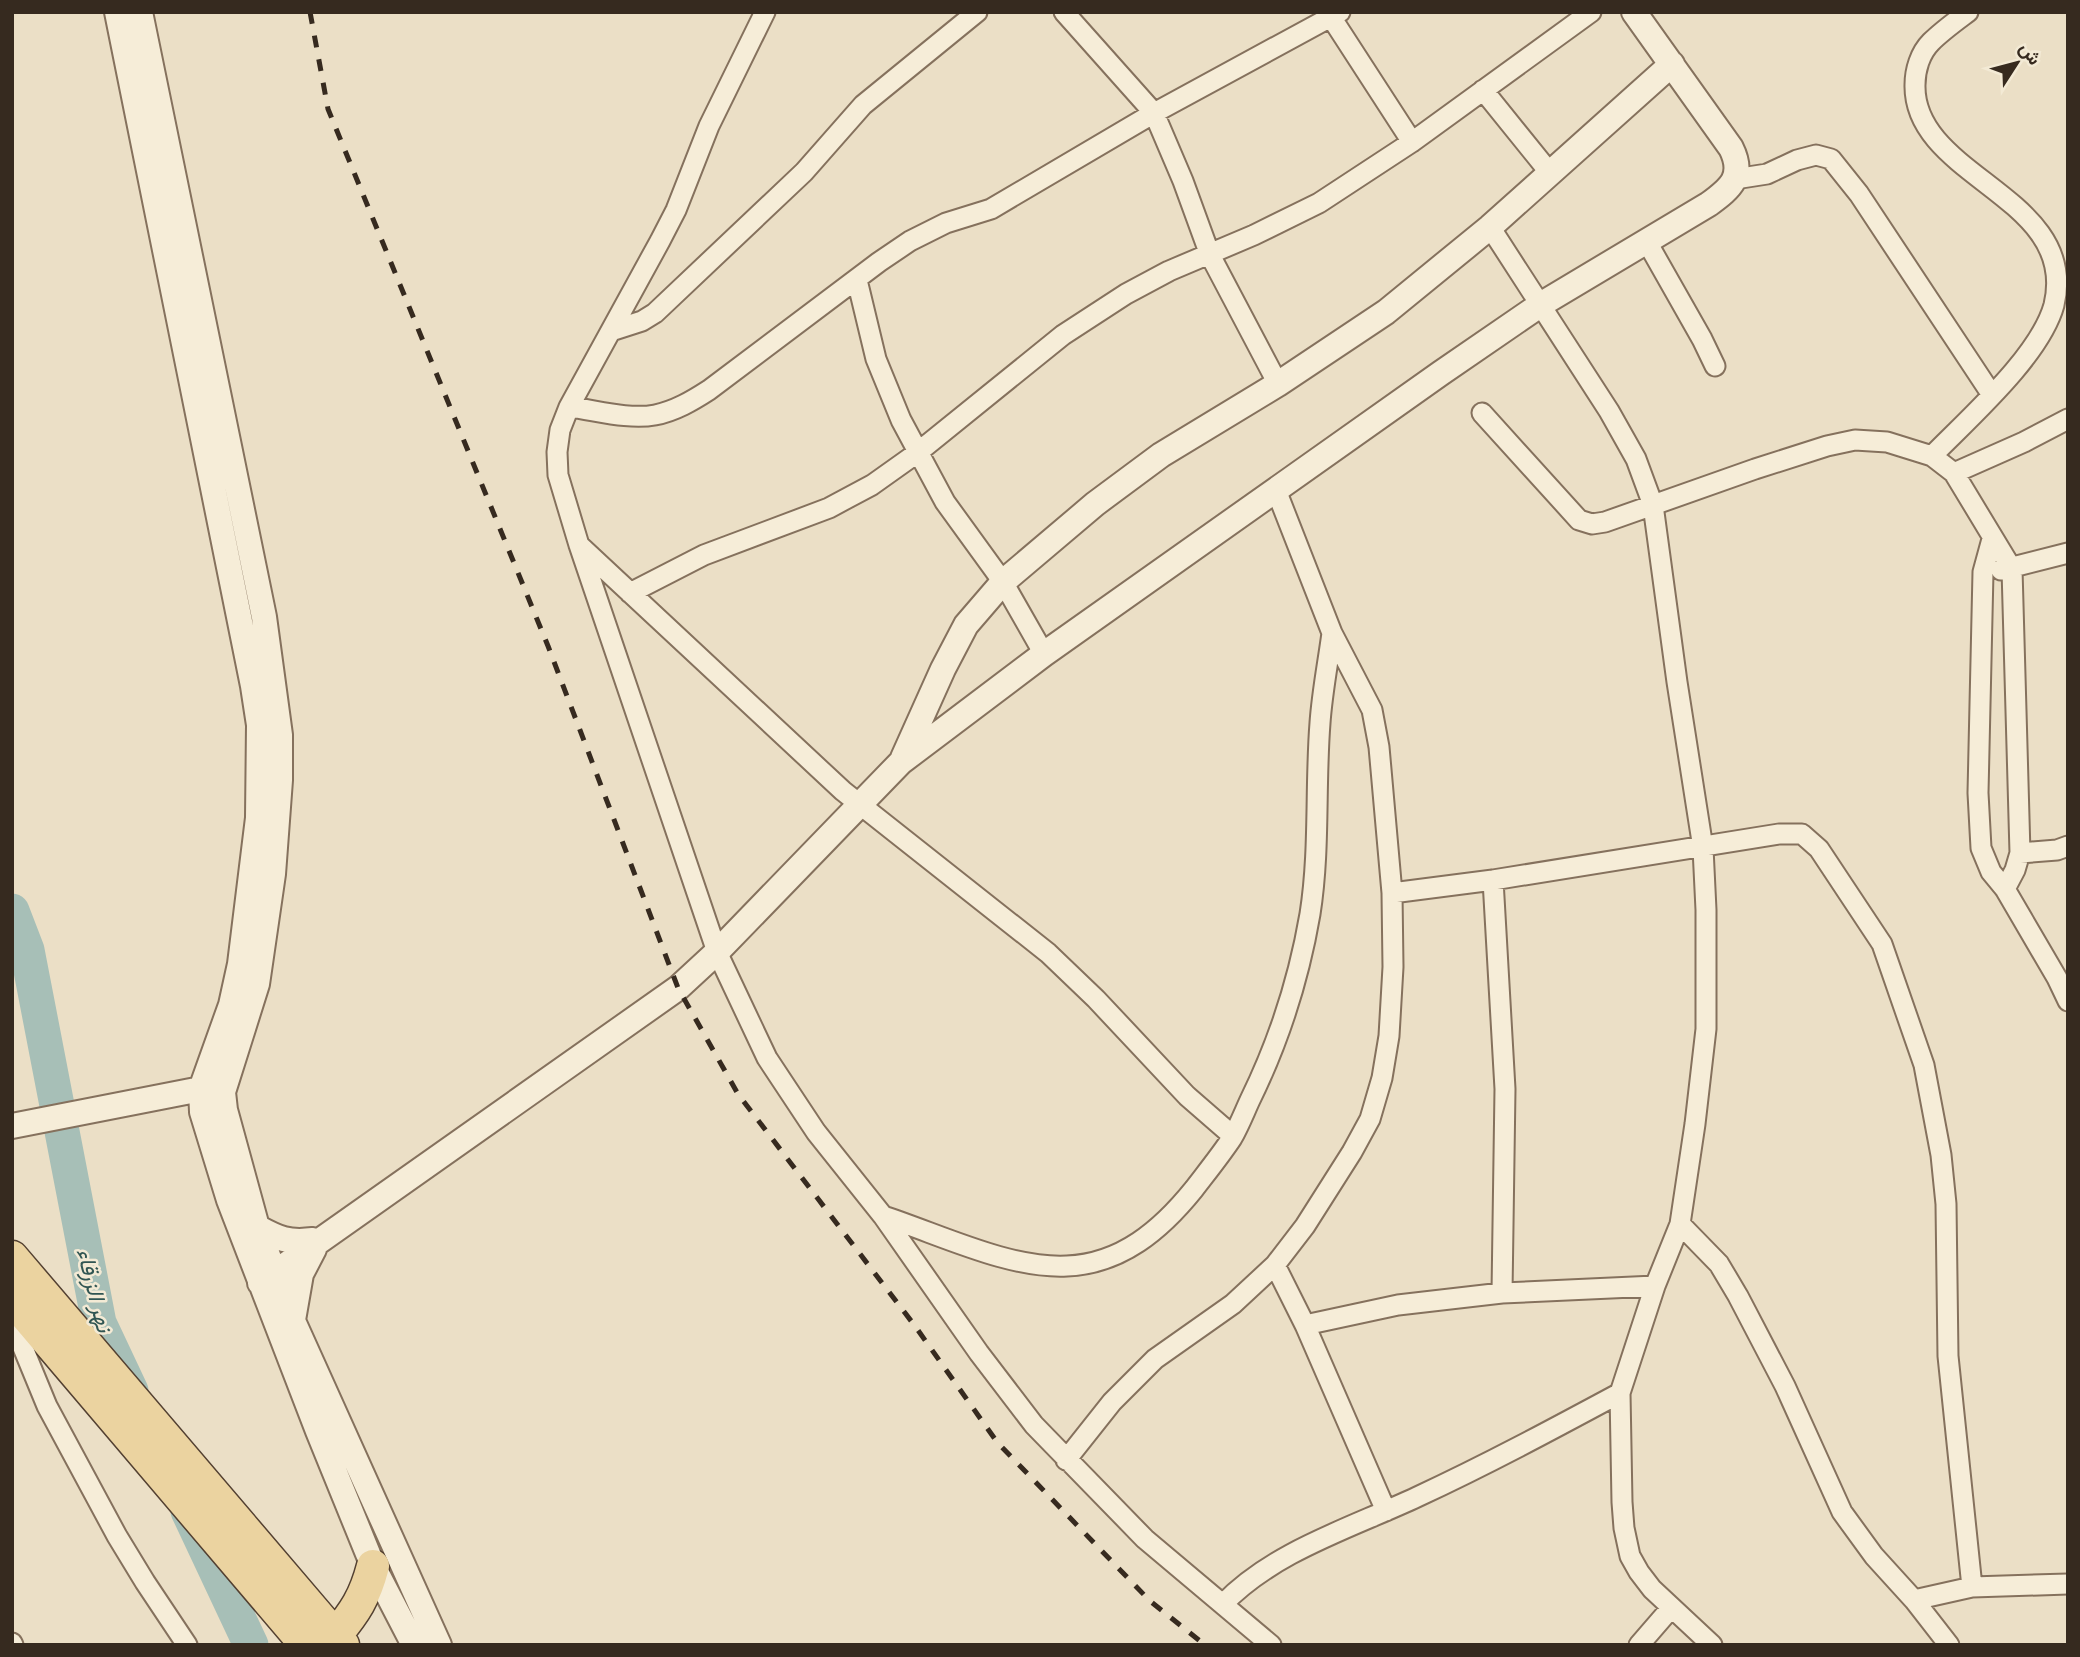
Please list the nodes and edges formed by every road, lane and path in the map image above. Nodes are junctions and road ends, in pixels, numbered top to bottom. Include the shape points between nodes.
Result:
1 (117, 12) edge
2 (140, 12) edge
3 (765, 12) edge
4 (977, 12) edge
5 (1064, 12) edge
6 (1591, 12) edge
7 (1634, 12) edge
8 (1967, 13) edge
9 (1336, 15) edge
10 (1672, 64) junction
11 (1483, 90) junction
12 (1154, 113) junction
13 (1412, 142) junction
14 (1550, 173) junction
15 (1735, 179) junction
16 (1490, 227) junction
17 (1647, 242) junction
18 (1210, 255) junction
19 (857, 280) junction
20 (1540, 305) junction
21 (611, 331) junction
22 (1715, 366) dead end
23 (1278, 384) junction
24 (1992, 395) junction
25 (569, 407) junction
26 (1482, 413) dead end
27 (2068, 419) edge
28 (917, 453) junction
29 (1931, 456) junction
30 (1954, 473) junction
31 (1276, 490) junction
32 (1653, 505) junction
33 (1992, 539) junction
34 (579, 545) junction
35 (2068, 553) edge
36 (2012, 569) junction
37 (1983, 572) junction
38 (1003, 582) junction
39 (630, 593) junction
40 (264, 617) junction
41 (240, 622) junction
42 (1332, 634) junction
43 (1044, 654) junction
44 (943, 669) junction
45 (982, 702) junction
46 (901, 762) junction
47 (861, 806) junction
48 (1703, 848) junction
49 (2064, 849) edge
50 (2020, 853) junction
51 (1493, 880) junction
52 (2005, 889) junction
53 (1392, 893) junction
54 (717, 952) junction
55 (2068, 1001) edge
56 (212, 1091) junction
57 (12, 1126) edge
58 (1233, 1136) junction
59 (883, 1216) junction
60 (1680, 1224) junction
61 (257, 1227) junction
62 (317, 1241) junction
63 (12, 1257) edge
64 (1275, 1265) junction
65 (266, 1275) junction
66 (1656, 1286) junction
67 (1502, 1293) junction
68 (12, 1299) edge
69 (12, 1321) edge
70 (293, 1321) junction
71 (1305, 1325) junction
72 (53, 1328) junction
73 (1620, 1393) junction
74 (1066, 1460) junction
75 (1387, 1511) junction
76 (373, 1566) junction
77 (2068, 1584) edge
78 (1972, 1587) junction
79 (1914, 1600) junction
80 (1223, 1604) junction
81 (1671, 1608) junction
82 (319, 1635) edge
83 (187, 1645) edge
84 (414, 1645) edge
85 (439, 1645) edge
86 (1271, 1645) edge
87 (1639, 1645) edge
88 (1712, 1645) edge
89 (1949, 1645) edge

1 - 41 street
2 - 40 street
3 - 21 street via 709,126 676,210
4 - 21 street via 863,106 804,172 655,313
5 - 12 street
6 - 11 street
7 - 10 street
8 - 24 street via 1930,43 1920,58 1914,96 1924,119 1950,153 2032,220 2053,256 2059,280 2054,307 2036,342
9 - 12 street
9 - 13 street
10 - 14 street
10 - 15 street via 1731,148 1737,164
11 - 13 street
11 - 14 street
12 - 18 street
12 - 19 street via 991,209 946,223 910,241
13 - 18 street via 1319,203
14 - 16 street
15 - 17 street via 1709,204
15 - 24 street via 1767,174 1816,155 1831,159
16 - 20 street
16 - 23 street via 1386,312
17 - 20 street
17 - 22 street
18 - 23 street
18 - 28 street via 1125,294 1063,335
19 - 25 street via 683,407 634,415
19 - 28 street via 886,388
20 - 31 street
20 - 32 street via 1609,411 1636,459
21 - 25 street
23 - 38 street via 1161,455
24 - 29 street
25 - 34 street via 556,452 558,475
26 - 32 street via 1579,520 1597,524
27 - 30 street
28 - 38 street via 945,502
28 - 39 street via 829,508 704,555
29 - 30 street
29 - 32 street via 1887,442 1855,440
30 - 33 street
31 - 42 street
31 - 43 street
32 - 48 street
33 - 36 street
33 - 37 street
34 - 39 street
34 - 54 street
35 - 36 street
36 - 37 street
36 - 50 street
37 - 52 street via 1981,848
38 - 43 street
38 - 44 street via 966,625
39 - 47 street
40 - 41 street
40 - 56 street via 280,735 273,874 257,984
41 - 56 street via 258,725 258,818 240,964
42 - 53 street via 1372,709 1380,747
42 - 58 street via 1320,722 1306,936 1292,995 1264,1072
43 - 45 street
44 - 45 street via 956,699
44 - 46 street
45 - 46 street
46 - 47 street
47 - 54 street
47 - 58 street via 1048,953 1187,1096
48 - 51 street
48 - 60 street via 1706,1029
48 - 78 street via 1802,834 1819,849 1882,944 1924,1065 1941,1155 1948,1356
49 - 50 street
50 - 52 street
51 - 53 street
51 - 67 street via 1505,1089
52 - 55 street
53 - 64 street via 1389,1035 1370,1119 1331,1188
54 - 59 street via 767,1058 816,1132
54 - 62 street via 662,1001
56 - 57 street
56 - 61 street via 225,1110
56 - 65 street via 202,1112 206,1132
58 - 59 street via 1156,1231 1128,1250 1081,1265 1047,1266 1014,1259
59 - 74 street via 979,1353
60 - 66 street
60 - 79 street via 1718,1264 1738,1296 1842,1512
61 - 62 street via 290,1242
61 - 65 street
62 - 65 street
62 - 70 street via 301,1274
63 - 72 main road
64 - 71 street
64 - 74 street via 1233,1304 1155,1359 1112,1402
65 - 70 street
65 - 76 street
66 - 67 street
66 - 73 street
67 - 71 street via 1398,1305
68 - 72 main road
69 - 83 street via 47,1406 117,1536
70 - 85 street
71 - 75 street
72 - 82 main road
73 - 75 street
73 - 81 street via 1622,1502 1628,1547 1639,1572
74 - 80 street via 1145,1539
75 - 80 street via 1286,1557
76 - 82 main road via 359,1607
76 - 84 street
77 - 78 street
78 - 79 street
79 - 89 street
80 - 86 street
81 - 87 street
81 - 88 street

